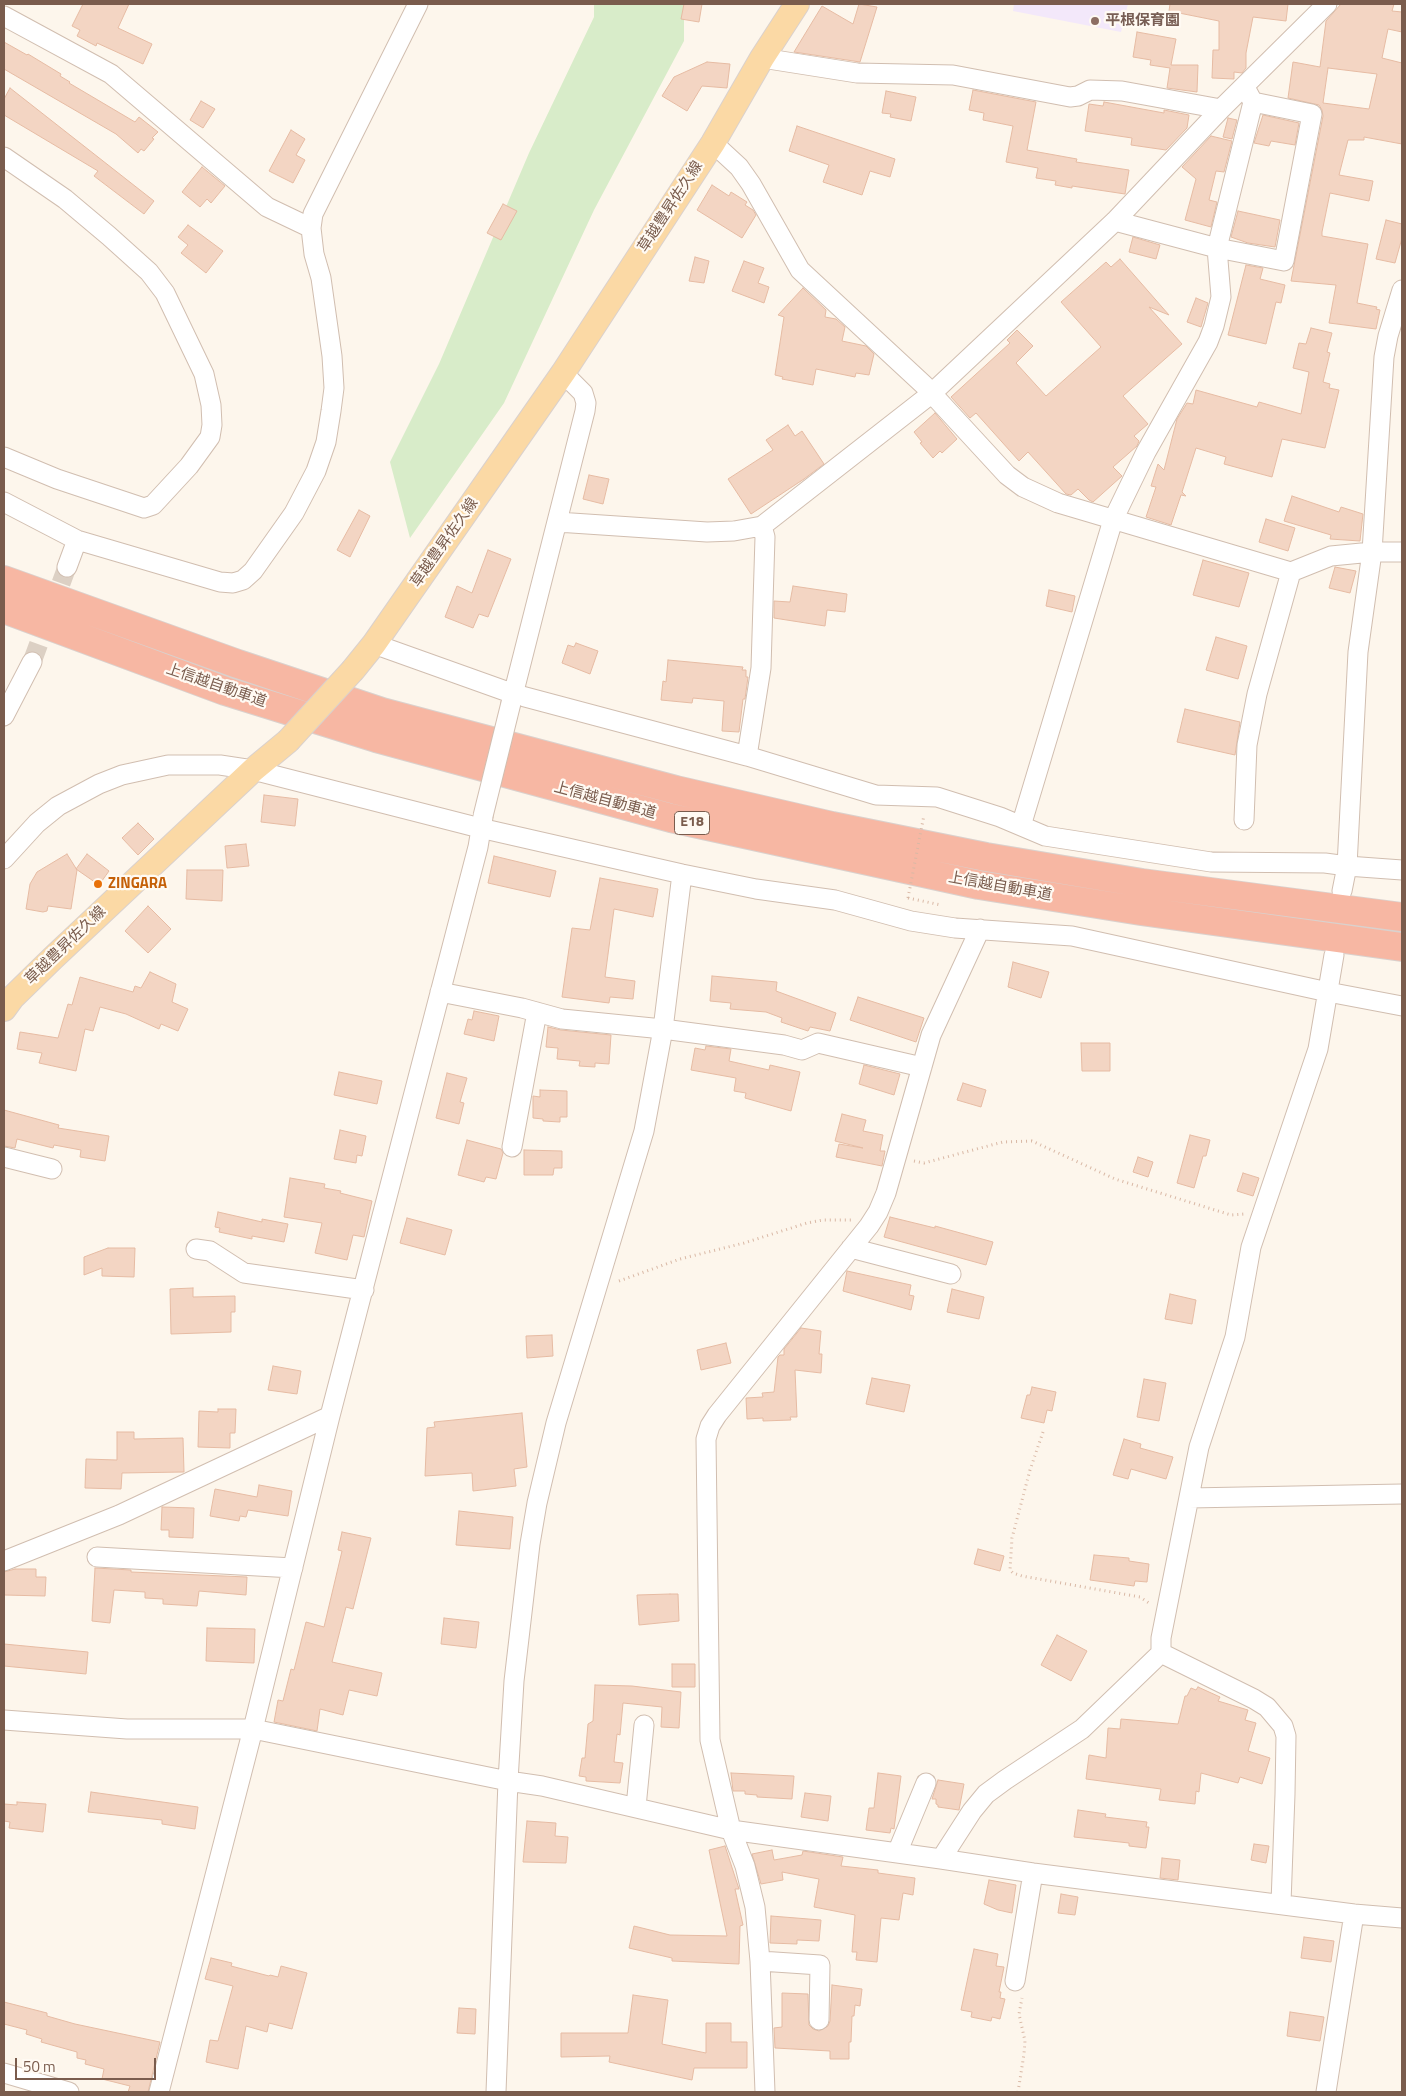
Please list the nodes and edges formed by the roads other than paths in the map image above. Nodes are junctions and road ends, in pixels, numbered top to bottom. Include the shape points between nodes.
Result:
1 (418, 4) edge
2 (797, 4) edge
3 (1327, 4) edge
4 (4, 16) edge
5 (762, 58) junction
6 (1249, 94) junction
7 (1221, 109) junction
8 (713, 143) junction
9 (4, 157) edge
10 (1115, 221) junction
11 (311, 228) junction
12 (1216, 248) junction
13 (1402, 290) edge
14 (563, 373) junction
15 (931, 394) junction
16 (4, 457) edge
17 (4, 502) edge
18 (1113, 520) junction
19 (557, 522) junction
20 (762, 526) junction
21 (77, 540) junction
22 (1372, 552) junction
23 (1402, 552) edge
24 (67, 567) tunnel mouth
25 (1291, 572) junction
26 (4, 580) edge
27 (4, 609) edge
28 (374, 644) junction
29 (32, 662) tunnel mouth
30 (513, 698) junction
31 (4, 716) edge
32 (747, 756) junction
33 (253, 770) junction
34 (1244, 820) dead end
35 (482, 822) junction
36 (1021, 826) junction
37 (4, 859) edge
38 (1346, 866) junction
39 (1402, 870) edge
40 (682, 874) junction
41 (1342, 891) dead end
42 (1402, 917) edge
43 (980, 929) junction
44 (1402, 947) edge
45 (1334, 955) dead end
46 (440, 992) junction
47 (1328, 992) junction
48 (1402, 1006) edge
49 (4, 1009) edge
50 (537, 1012) junction
51 (662, 1029) junction
52 (922, 1068) junction
53 (512, 1147) dead end
54 (4, 1157) edge
55 (52, 1169) dead end
56 (851, 1248) junction
57 (196, 1249) dead end
58 (951, 1274) dead end
59 (364, 1290) junction
60 (330, 1416) junction
61 (1402, 1494) edge
62 (1189, 1498) junction
63 (97, 1557) dead end
64 (4, 1561) edge
65 (293, 1568) junction
66 (1161, 1653) junction
67 (4, 1720) edge
68 (644, 1725) dead end
69 (253, 1729) junction
70 (508, 1781) junction
71 (926, 1783) dead end
72 (636, 1808) junction
73 (731, 1830) junction
74 (897, 1853) junction
75 (941, 1859) junction
76 (1033, 1873) junction
77 (1281, 1903) junction
78 (1354, 1914) junction
79 (1402, 1918) edge
80 (760, 1961) junction
81 (1015, 1981) dead end
82 (819, 2020) dead end
83 (4, 2073) edge
84 (69, 2092) edge
85 (159, 2092) edge
86 (496, 2092) edge
87 (765, 2092) edge
88 (1326, 2092) edge

1 - 11 street via 313,214
2 - 5 main road, 草越豊昇佐久線
3 - 6 street
4 - 11 street via 111,74 268,207
5 - 7 street via 857,73 953,75 1070,97 1090,90 1122,91
5 - 8 main road, 草越豊昇佐久線
6 - 7 street
6 - 12 street
6 - 12 street via 1312,114 1284,261
7 - 10 street
8 - 14 main road, 草越豊昇佐久線
8 - 15 street via 739,166 800,270
9 - 16 street via 65,200 149,272 165,293 204,374 212,425 210,437 189,466 153,505 144,508 57,480
10 - 12 street
10 - 15 street
11 - 21 street via 332,356 334,388 330,419 316,471 294,513 254,571 243,580 220,582
12 - 18 street via 1221,297 1208,342 1146,452
13 - 22 street via 1384,357
14 - 19 street via 582,393 586,403
14 - 28 main road, 草越豊昇佐久線
15 - 18 street via 1022,487 1058,503
15 - 20 street
17 - 21 street
18 - 25 street
18 - 36 street
19 - 20 street via 708,532
19 - 30 street
20 - 32 street via 765,536 761,668
21 - 24 street
22 - 23 street
22 - 25 street via 1330,556
22 - 38 street via 1358,652
25 - 34 street via 1257,694 1247,745
26 - 42 highway, 上信越自動車道 / E18 via 382,712 685,792 986,857 1142,883
27 - 44 highway, 上信越自動車道 / E18 via 225,691 385,740 671,818 979,885
28 - 30 street
28 - 33 main road, 草越豊昇佐久線, bridge via 288,741
29 - 31 street
30 - 32 street
30 - 35 street, bridge
32 - 36 street via 876,795 937,797
33 - 35 street
33 - 37 street via 195,764 122,775 58,806 37,823
33 - 49 main road, 草越豊昇佐久線 via 46,964
35 - 40 street
35 - 46 street
36 - 38 street via 1045,836 1211,862
38 - 39 street
38 - 41 street
40 - 43 street via 835,900 911,921
40 - 51 street
43 - 47 street via 1045,933 1099,941
43 - 52 street via 931,1034
45 - 47 street
46 - 50 street
46 - 59 street
47 - 48 street
47 - 62 street via 1318,1049 1251,1247 1235,1337 1199,1446
50 - 51 street via 562,1019
50 - 53 street
51 - 52 street via 802,1050 818,1043
51 - 70 street via 644,1131 556,1423 537,1503 518,1636
52 - 56 street via 886,1194 870,1226
54 - 55 street
56 - 58 street
56 - 73 street via 717,1415 706,1439 708,1724
57 - 59 street via 210,1251 244,1272
59 - 60 street
60 - 64 street via 119,1515
60 - 65 street
61 - 62 street
62 - 66 street via 1166,1610
63 - 65 street
65 - 69 street
66 - 75 street via 1082,1729 986,1794
66 - 77 street via 1254,1699 1272,1712 1282,1726 1286,1736
67 - 69 street via 127,1729
68 - 72 street
69 - 70 street
69 - 85 street
70 - 72 street
70 - 86 street
71 - 74 street
72 - 73 street
73 - 74 street
73 - 80 street via 745,1866 755,1907
74 - 75 street
75 - 76 street
76 - 77 street
76 - 81 street
77 - 78 street
78 - 79 street
78 - 88 street
80 - 82 street via 820,1965
80 - 87 street
83 - 84 street

